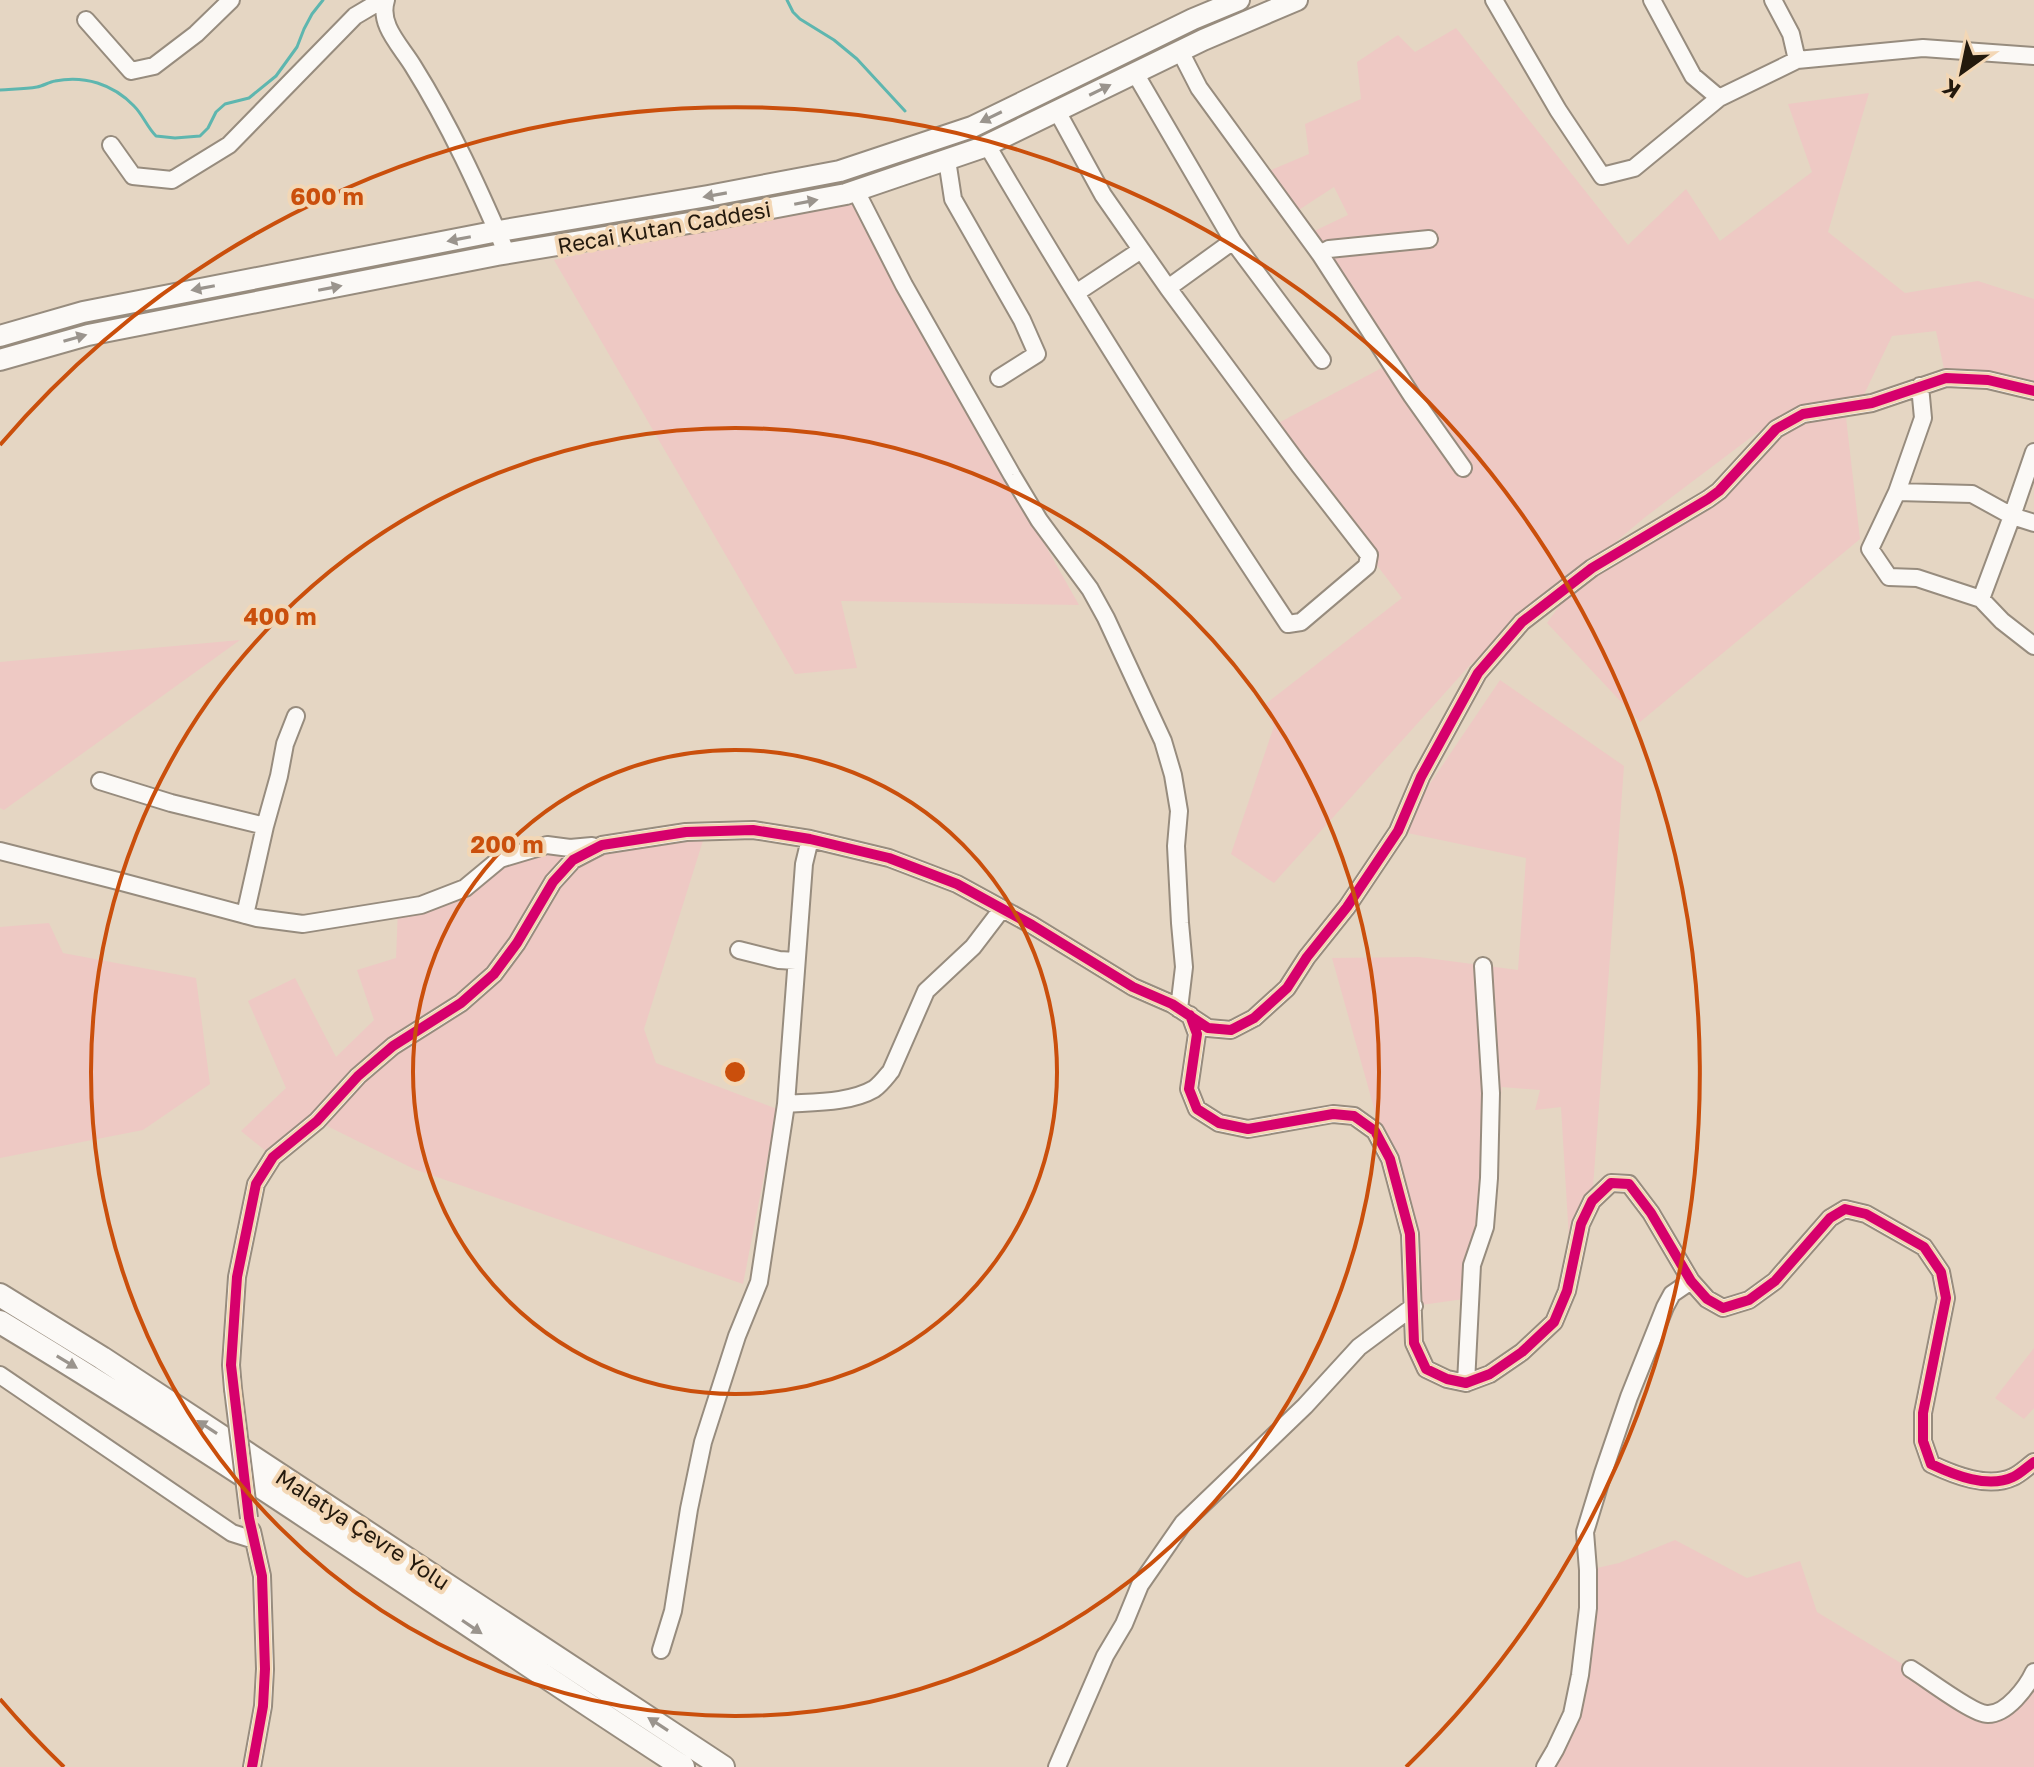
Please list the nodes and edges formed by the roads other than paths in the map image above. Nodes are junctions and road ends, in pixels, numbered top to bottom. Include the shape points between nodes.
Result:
1 (231, 0) edge
2 (384, 0) edge
3 (1239, 0) edge
4 (1297, 0) edge
5 (1494, 0) edge
6 (1652, 0) edge
7 (1773, 0) edge
8 (86, 20) dead end
9 (1180, 51) junction
10 (2034, 56) edge
11 (1797, 60) junction
12 (1135, 73) junction
13 (1719, 98) junction
14 (1057, 111) junction
15 (111, 145) dead end
16 (987, 145) junction
17 (947, 160) junction
18 (856, 191) junction
19 (497, 232) junction
20 (1429, 239) dead end
21 (1233, 241) junction
22 (1141, 250) junction
23 (507, 254) junction
24 (1320, 254) junction
25 (1168, 288) junction
26 (1076, 293) junction
27 (0, 336) edge
28 (0, 360) edge
29 (1322, 360) dead end
30 (999, 378) dead end
31 (1920, 386) junction
32 (2034, 391) edge
33 (2034, 452) edge
34 (1463, 468) dead end
35 (1897, 492) junction
36 (2012, 516) junction
37 (2034, 523) edge
38 (1981, 599) junction
39 (2034, 646) edge
40 (296, 716) dead end
41 (100, 781) dead end
42 (265, 826) junction
43 (810, 839) junction
44 (602, 845) junction
45 (0, 851) edge
46 (1002, 909) junction
47 (245, 915) junction
48 (739, 950) dead end
49 (796, 961) junction
50 (1483, 966) dead end
51 (1184, 1012) junction
52 (1231, 1030) junction
53 (1195, 1046) junction
54 (786, 1104) junction
55 (1691, 1281) junction
56 (0, 1295) edge
57 (1414, 1306) junction
58 (0, 1322) edge
59 (0, 1375) edge
60 (1466, 1383) junction
61 (2034, 1462) edge
62 (254, 1540) junction
63 (661, 1650) dead end
64 (1911, 1669) dead end
65 (2034, 1672) edge
66 (252, 1767) edge
67 (683, 1767) edge
68 (723, 1767) edge
69 (1057, 1767) edge
70 (1545, 1767) edge

1 - 8 street via 154,66 131,71
2 - 15 street via 355,16 229,145 172,180 133,176
2 - 19 street via 389,30 459,148
3 -> 19 main road, Recai Kutan Caddesi via 972,127 840,171
4 - 9 main road, Recai Kutan Caddesi
5 - 13 street via 1602,176 1634,168
6 - 13 street via 1693,76
7 - 11 street via 1791,34
9 - 12 main road, Recai Kutan Caddesi
9 - 24 street via 1199,88
10 - 11 street via 1923,48
11 - 13 street
14 -> 12 main road, Recai Kutan Caddesi
12 - 21 street
14 - 16 main road, Recai Kutan Caddesi
14 - 22 street via 1103,195
16 - 17 main road, Recai Kutan Caddesi
16 - 26 street
17 - 18 main road, Recai Kutan Caddesi
17 - 30 street via 953,199 1037,354
23 -> 18 main road, Recai Kutan Caddesi
18 - 51 street via 1012,475 1101,608 1163,741 1179,811
19 - 23 street
19 -> 27 main road, Recai Kutan Caddesi via 83,312
20 - 24 street
21 - 25 street
21 - 29 street
22 - 25 street
22 - 26 street
28 -> 23 main road, Recai Kutan Caddesi via 88,335
24 - 34 street
25 - 26 street via 1369,555 1367,566 1301,622 1288,624
31 - 32 street via 1946,378 1988,380
31 - 35 street via 1923,418
31 - 52 street via 1872,403 1803,414 1776,429 1719,491 1592,568 1522,622 1478,673 1398,831 1347,907 1287,988 1254,1018
33 - 36 street
35 - 36 street via 1972,494
35 - 38 street via 1870,549 1889,577 1917,578
36 - 37 street
36 - 38 street
38 - 39 street
40 - 42 street
41 - 42 street
42 - 47 street
43 - 44 street via 753,830 686,832
43 - 46 street via 889,858 957,884
43 - 49 street
44 - 47 street via 547,845 500,859 465,888 421,905 303,924
44 - 62 street, bridge via 573,860 553,882 494,974 358,1076 317,1121 273,1157 256,1184 237,1277 231,1365
45 - 47 street
46 - 51 street
46 - 54 street via 973,947 926,991 883,1081 873,1090 840,1100
48 - 49 street
49 - 54 street
50 - 60 street via 1491,1093 1489,1178 1485,1227 1472,1265
51 - 52 street via 1208,1028
51 - 53 street via 1197,1034
52 - 53 street
53 - 57 street via 1189,1089 1197,1109 1219,1123 1248,1129 1333,1114 1354,1116 1375,1131 1390,1159 1410,1234
54 - 63 street via 759,1282 703,1442 673,1611
55 - 60 street via 1629,1184 1611,1183 1592,1201 1581,1224 1567,1291 1554,1322 1522,1352
55 - 61 street via 1723,1308 1749,1300 1775,1281 1830,1218 1845,1209 1866,1214 1924,1247 1941,1272 1946,1298 1923,1413 1923,1441 1931,1464 1955,1476 1990,1482 2012,1478
55 - 70 street via 1672,1294 1665,1307 1585,1532 1588,1608 1580,1675 1572,1714
68 -> 56 highway, Malatya Çevre Yolu
57 - 60 street via 1414,1343 1426,1369
57 - 69 street via 1359,1347 1183,1523 1140,1585
58 -> 67 highway, Malatya Çevre Yolu via 292,1506
59 - 62 street via 232,1533
62 - 66 street via 262,1576 265,1669
64 - 65 street via 1986,1715 2017,1698

